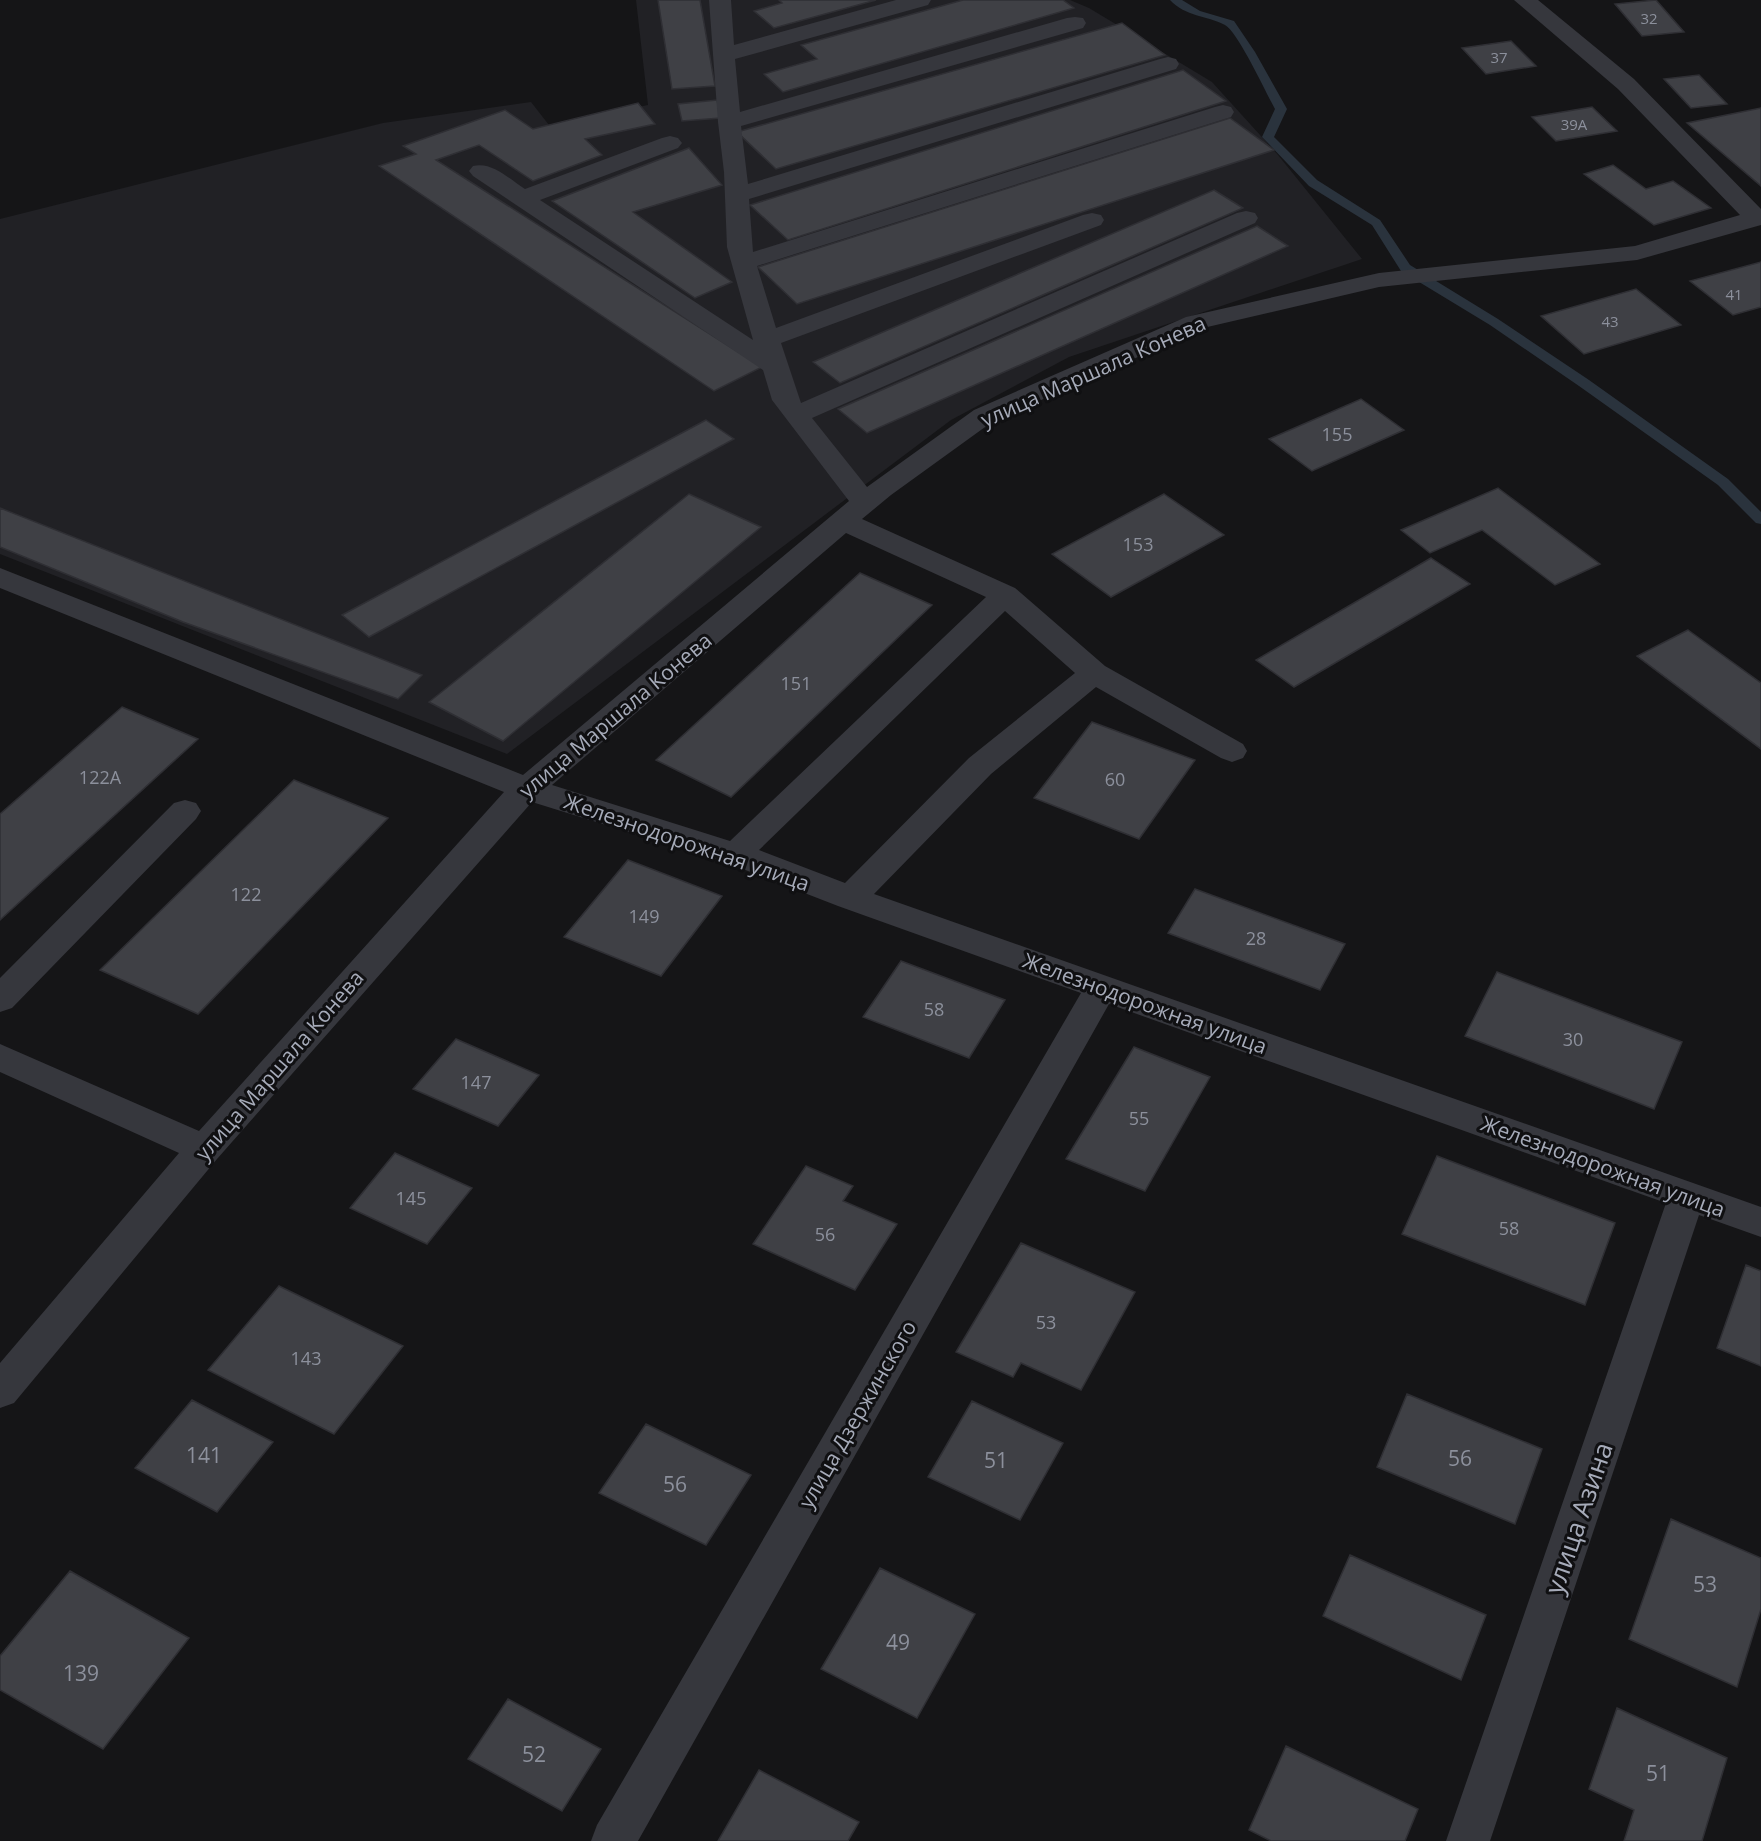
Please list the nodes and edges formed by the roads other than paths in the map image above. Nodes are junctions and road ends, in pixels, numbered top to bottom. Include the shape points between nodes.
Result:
1 (720, 0) edge
2 (920, 0) edge
3 (1525, 0) edge
4 (1075, 23) dead end
5 (724, 55) junction
6 (1168, 64) dead end
7 (1222, 112) dead end
8 (729, 122) junction
9 (670, 143) dead end
10 (481, 171) dead end
11 (736, 195) junction
12 (523, 198) junction
13 (1246, 218) dead end
14 (1759, 218) edge
15 (1092, 220) dead end
16 (743, 263) junction
17 (766, 339) junction
18 (775, 366) junction
19 (796, 415) junction
20 (854, 512) junction
21 (0, 577) edge
22 (1005, 595) junction
23 (1094, 673) junction
24 (1232, 751) dead end
25 (527, 789) junction
26 (185, 811) dead end
27 (736, 854) junction
28 (850, 898) junction
29 (1101, 987) junction
30 (0, 999) edge
31 (0, 1057) edge
32 (204, 1149) junction
33 (1687, 1196) junction
34 (1761, 1222) edge
35 (0, 1391) edge
36 (613, 1841) edge
37 (1468, 1841) edge

1 - 5 street
2 - 5 street
3 - 14 street via 1626,84
4 - 8 street
5 - 8 street
6 - 11 street
7 - 16 street
8 - 11 street
9 - 12 street
10 - 12 street
11 - 16 street
12 - 18 street
13 - 19 street
14 - 20 street, улица Маршала Конева via 1637,253 1379,280 1195,322 983,416
15 - 17 street
16 - 17 street
17 - 18 street
18 - 19 street via 785,400
19 - 20 street
20 - 22 street
20 - 25 street, улица Маршала Конева
21 - 25 street, Железнодорожная улица
22 - 23 street
22 - 27 street
23 - 24 street
23 - 28 street via 980,766
25 - 27 street, Железнодорожная улица
25 - 32 street, улица Маршала Конева
26 - 30 street
27 - 28 street, Железнодорожная улица
28 - 29 street, Железнодорожная улица
29 - 33 street, Железнодорожная улица
29 - 36 street, улица Дзержинского
31 - 32 street
32 - 35 street, улица Маршала Конева
33 - 34 street, Железнодорожная улица
33 - 37 street, улица Азина

